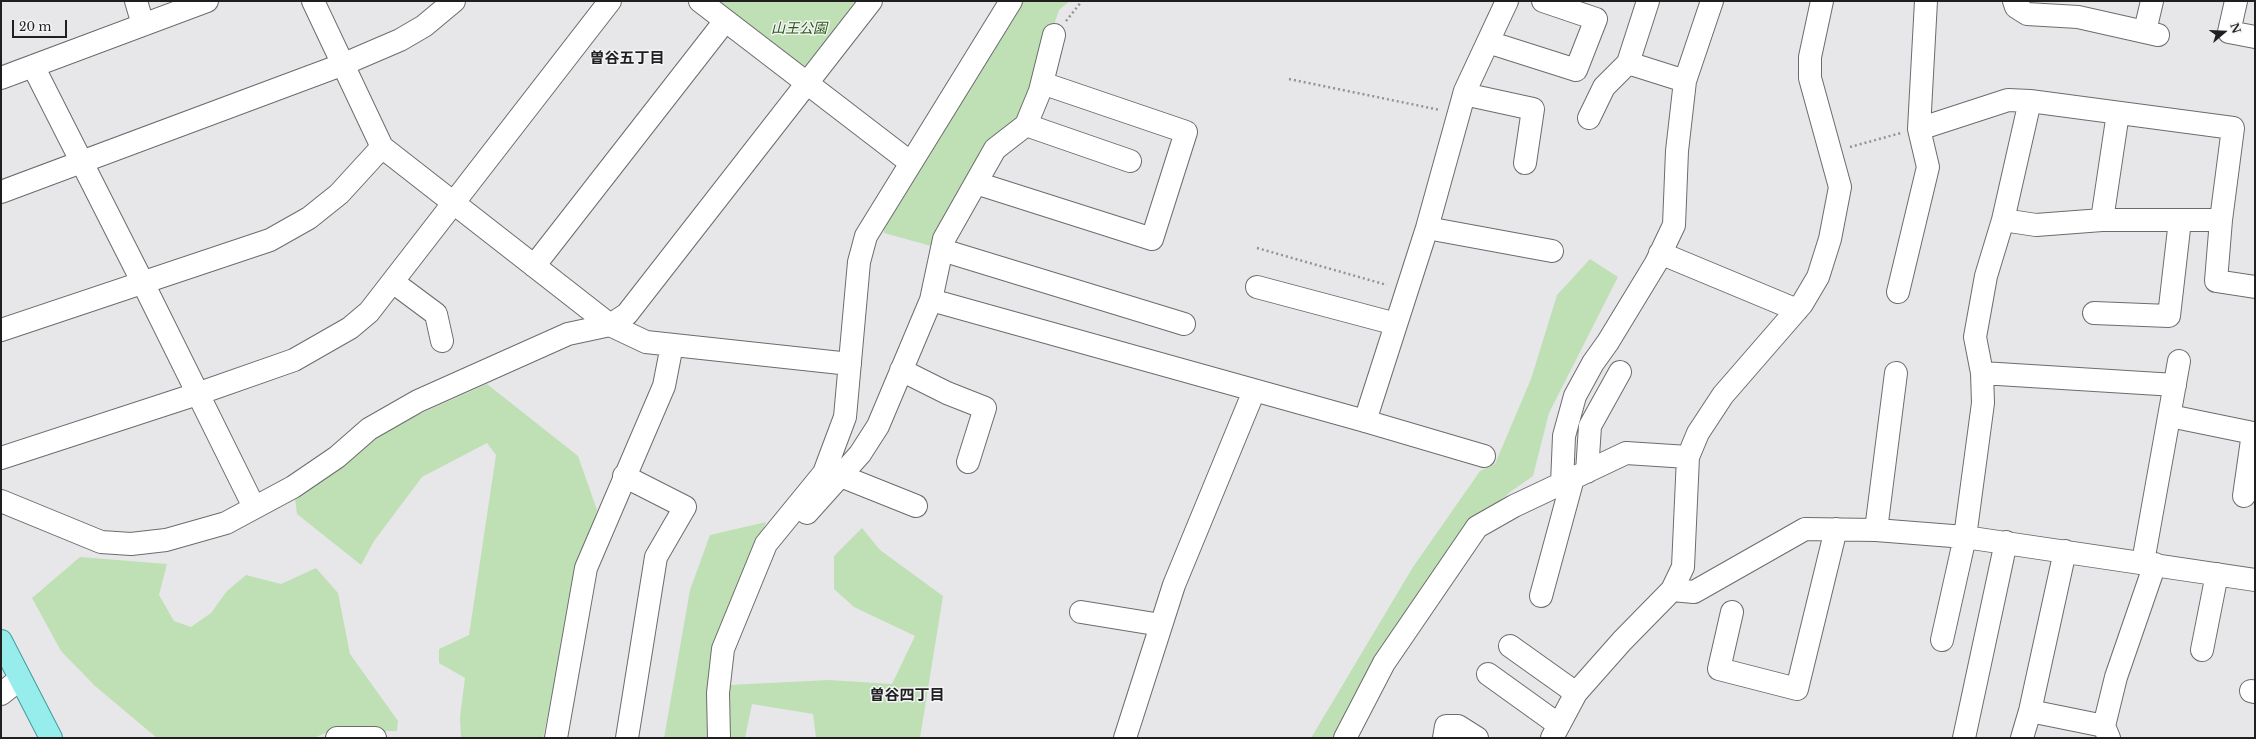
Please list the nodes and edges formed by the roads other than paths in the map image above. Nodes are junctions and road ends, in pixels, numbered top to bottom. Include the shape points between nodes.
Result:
1 (136, 1) edge
2 (207, 1) edge
3 (313, 1) edge
4 (454, 1) edge
5 (610, 1) edge
6 (700, 1) edge
7 (871, 1) edge
8 (1011, 1) edge
9 (1507, 1) edge
10 (1543, 1) edge
11 (1648, 1) edge
12 (1712, 1) edge
13 (1822, 1) edge
14 (1926, 1) edge
15 (2014, 1) edge
16 (2152, 1) edge
17 (2236, 1) edge
18 (726, 21) junction
19 (143, 25) junction
20 (1054, 35) road end
21 (2255, 37) edge
22 (1488, 42) junction
23 (1628, 63) junction
24 (344, 64) junction
25 (33, 66) junction
26 (1, 78) edge
27 (1685, 81) junction
28 (1042, 83) junction
29 (808, 84) junction
30 (2030, 101) junction
31 (1461, 104) junction
32 (2118, 112) junction
33 (1589, 118) dead end
34 (1026, 124) junction
35 (1919, 129) junction
36 (382, 147) junction
37 (1130, 161) dead end
38 (82, 162) junction
39 (911, 163) junction
40 (1525, 163) dead end
41 (976, 183) junction
42 (1, 192) edge
43 (454, 203) junction
44 (2003, 220) junction
45 (2102, 220) junction
46 (2180, 220) junction
47 (2221, 220) junction
48 (1427, 228) junction
49 (942, 250) junction
50 (1552, 251) dead end
51 (1660, 253) junction
52 (534, 266) junction
53 (144, 282) junction
54 (393, 282) junction
55 (1257, 286) dead end
56 (2255, 287) edge
57 (1898, 292) dead end
58 (931, 300) junction
59 (1797, 310) junction
60 (2094, 313) dead end
61 (1184, 324) dead end
62 (1396, 324) junction
63 (610, 325) junction
64 (1, 330) edge
65 (442, 341) dead end
66 (672, 345) junction
67 (2180, 361) dead end
68 (850, 364) junction
69 (901, 370) junction
70 (1620, 372) dead end
71 (1896, 373) dead end
72 (1982, 373) junction
73 (2175, 386) junction
74 (1254, 391) junction
75 (197, 394) junction
76 (2170, 416) junction
77 (1365, 421) junction
78 (1484, 456) dead end
79 (1688, 457) junction
80 (1, 458) edge
81 (968, 462) dead end
82 (624, 476) junction
83 (841, 476) junction
84 (1574, 478) junction
85 (2244, 496) dead end
86 (1, 501) edge
87 (916, 506) dead end
88 (254, 507) junction
89 (1836, 529) junction
90 (1876, 530) junction
91 (1965, 537) junction
92 (2006, 542) junction
93 (766, 544) junction
94 (2065, 551) junction
95 (2149, 563) junction
96 (2217, 574) junction
97 (2255, 580) edge
98 (1672, 590) junction
99 (1541, 596) dead end
100 (1081, 612) dead end
101 (1732, 612) dead end
102 (1161, 625) junction
103 (1, 640) edge
104 (1942, 640) dead end
105 (1510, 646) dead end
106 (2202, 650) dead end
107 (1488, 674) dead end
108 (20, 679) junction
109 (2, 691) edge
110 (1576, 693) junction
111 (2030, 711) junction
112 (1556, 731) edge
113 (2106, 734) edge
114 (51, 738) edge
115 (339, 738) edge
116 (375, 738) edge
117 (556, 738) edge
118 (627, 738) edge
119 (719, 738) edge
120 (1125, 738) edge
121 (1345, 738) edge
122 (1444, 738) edge
123 (1477, 738) edge
124 (1964, 738) edge
125 (2022, 738) edge

1 - 19 street
2 - 19 street
3 - 24 street
4 - 24 street via 424,26 400,40
5 - 43 street
6 - 18 street
7 - 29 street
8 - 39 street
9 - 22 street
10 - 22 street via 1596,19 1576,70
11 - 23 street
12 - 27 street
13 - 59 street via 1810,57 1810,78 1840,186 1836,215 1818,277
14 - 35 street
15 - 16 street via 2016,8 2027,14 2078,17 2151,33
17 - 21 street via 2229,32
18 - 29 street
18 - 52 street
19 - 25 street
20 - 28 street
22 - 31 street
23 - 27 street
23 - 33 street via 1604,87
24 - 36 street
24 - 38 street
25 - 26 street
25 - 38 street
27 - 51 street via 1677,151 1674,226
28 - 34 street
28 - 41 street via 1186,132 1152,239
29 - 39 street
29 - 63 street via 627,314
30 - 32 street
30 - 35 street via 2008,100
30 - 44 street
31 - 40 street via 1533,108
31 - 48 street
32 - 45 street
32 - 47 street via 2233,128
34 - 37 street
34 - 41 street via 995,149
35 - 57 street via 1928,167
36 - 43 street
36 - 53 street via 339,194 309,218 270,240
38 - 42 street
38 - 53 street
39 - 68 street via 866,236 858,262
41 - 49 street via 944,239
43 - 52 street
43 - 54 street
44 - 45 street via 2036,225
44 - 72 street via 1986,276 1975,337
45 - 46 street
46 - 47 street
46 - 60 street via 2169,316
47 - 56 street via 2216,281
48 - 50 street
48 - 62 street
49 - 58 street
49 - 61 street
51 - 59 street
51 - 84 street via 1575,396 1564,436
52 - 63 street
53 - 64 street
53 - 75 street
54 - 65 street via 436,314
54 - 75 street via 369,312 336,336 294,360
55 - 62 street
58 - 69 street
58 - 74 street
59 - 79 street via 1723,395 1698,433
62 - 77 street
63 - 66 street via 646,342
63 - 88 street via 568,334 418,401 369,429 336,457 293,487
66 - 68 street
66 - 82 street via 664,386
67 - 73 street
68 - 93 street via 845,417 824,473
69 - 81 street via 947,394 985,408
69 - 83 street via 878,426 860,454
70 - 84 street via 1590,426
71 - 90 street
72 - 73 street
72 - 91 street via 1983,403
73 - 76 street
74 - 77 street
74 - 102 street via 1174,585
75 - 80 street
75 - 88 street
76 - 85 street via 2253,433
76 - 95 street
77 - 78 street
79 - 84 street via 1626,454
79 - 98 street via 1684,567
82 - 117 street via 586,568
82 - 118 street via 685,508 656,557
83 - 87 street
83 - 93 street via 802,519
84 - 99 street
84 - 121 street via 1514,506 1477,527 1384,663
86 - 88 street via 101,542 131,544 166,540 226,523
89 - 90 street
89 - 98 street via 1805,529 1694,592
89 - 101 street via 1797,689 1719,669
90 - 91 street
91 - 92 street
91 - 104 street
92 - 94 street
92 - 124 street
93 - 119 street via 723,649 718,693
94 - 95 street
94 - 111 street
95 - 96 street
95 - 113 street via 2116,677
96 - 97 street
96 - 106 street
98 - 110 street
100 - 102 street
102 - 120 street
103 - 108 main road
105 - 110 street
107 - 112 street
108 - 109 street
108 - 114 main road
110 - 112 street
111 - 113 street
111 - 125 street
115 - 116 street
122 - 123 street via 1446,726 1458,726

